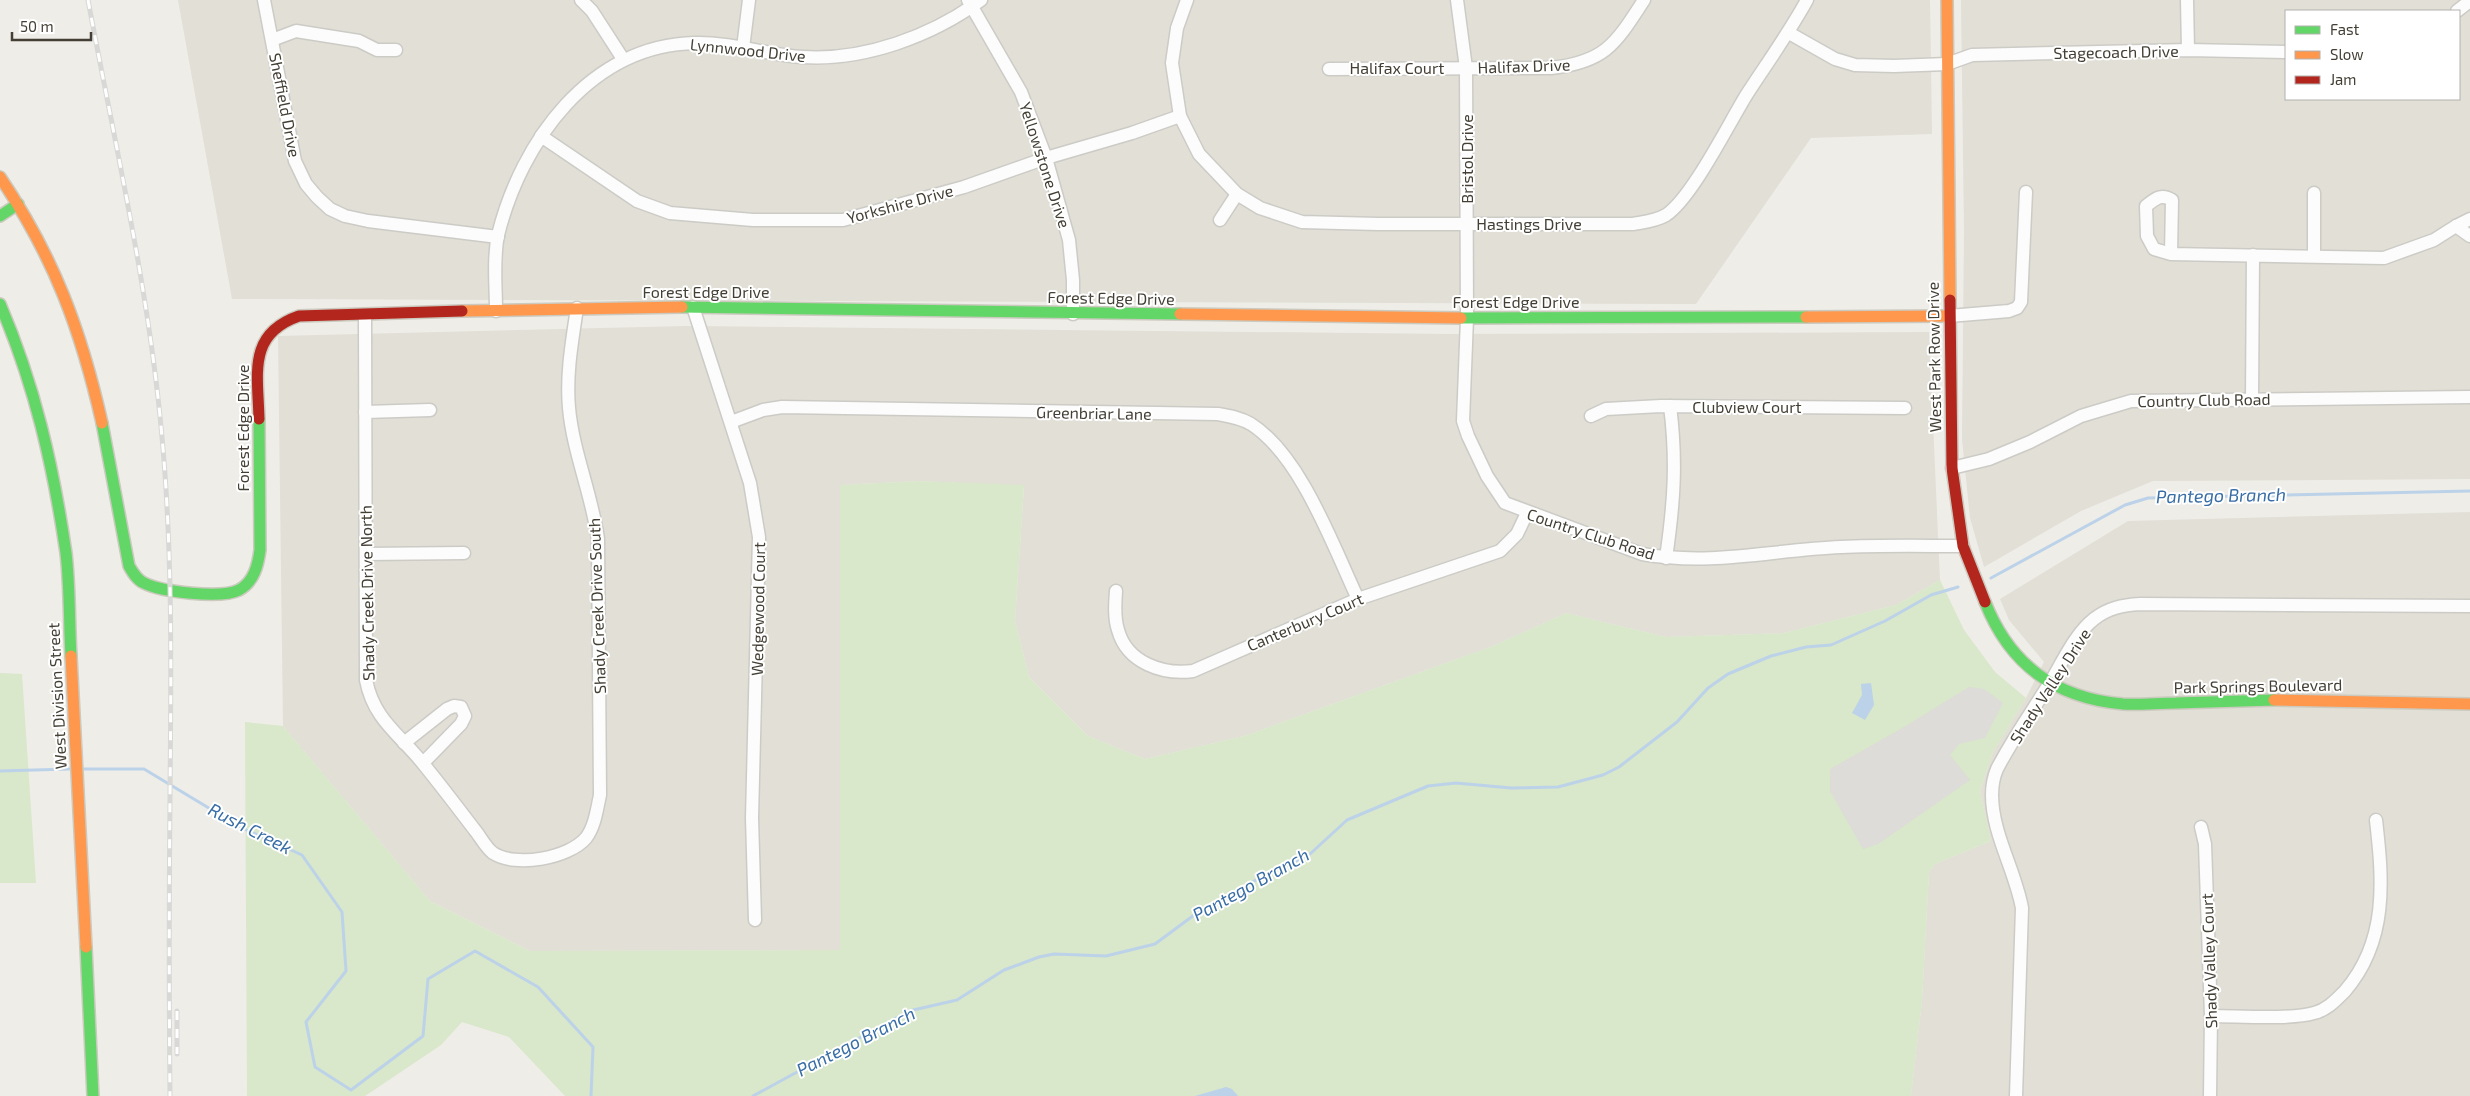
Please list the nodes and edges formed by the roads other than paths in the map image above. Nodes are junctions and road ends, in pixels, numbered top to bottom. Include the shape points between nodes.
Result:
1 (264, 0) edge
2 (581, 0) edge
3 (749, 0) edge
4 (1188, 0) edge
5 (1457, 0) edge
6 (1644, 0) edge
7 (1807, 0) edge
8 (1947, 0) edge
9 (2187, 0) edge
10 (2470, 1) edge
11 (973, 2) edge
12 (2458, 10) edge
13 (1789, 33) junction
14 (272, 40) junction
15 (743, 48) junction
16 (396, 50) dead end
17 (2188, 50) junction
18 (2285, 52) edge
19 (623, 59) junction
20 (1947, 64) junction
21 (1466, 68) junction
22 (1329, 69) dead end
23 (1180, 116) junction
24 (540, 136) junction
25 (1046, 158) junction
26 (0, 177) edge
27 (2026, 192) dead end
28 (2314, 193) dead end
29 (1238, 194) junction
30 (18, 204) junction
31 (0, 216) edge
32 (2470, 219) edge
33 (1220, 220) dead end
34 (1467, 224) junction
35 (2456, 226) junction
36 (2470, 236) edge
37 (498, 237) junction
38 (2171, 254) dead end
39 (2253, 255) junction
40 (2314, 255) junction
41 (0, 304) edge
42 (577, 308) junction
43 (693, 308) junction
44 (496, 311) junction
45 (1073, 314) junction
46 (365, 316) junction
47 (1949, 316) junction
48 (1467, 318) junction
49 (2470, 398) edge
50 (2252, 399) junction
51 (1670, 406) junction
52 (1905, 408) dead end
53 (430, 410) dead end
54 (365, 412) junction
55 (1591, 416) dead end
56 (731, 422) junction
57 (1952, 468) junction
58 (1527, 513) junction
59 (1963, 546) junction
60 (464, 553) dead end
61 (366, 554) junction
62 (1666, 558) junction
63 (1116, 592) dead end
64 (1358, 599) junction
65 (2470, 606) edge
66 (2050, 683) junction
67 (2470, 704) edge
68 (404, 743) junction
69 (423, 763) junction
70 (2376, 820) dead end
71 (2201, 827) dead end
72 (581, 842) joint
73 (755, 920) dead end
74 (2211, 1016) junction
75 (93, 1096) edge
76 (2016, 1096) edge
77 (2210, 1096) edge

1 - 14 street, Sheffield Drive
2 - 19 street via 592,11
3 - 15 street
4 - 23 street, Hastings Drive via 1177,28 1172,63
5 - 21 street, Bristol Drive
6 - 21 street, Halifax Drive via 1612,45 1600,55 1574,65
7 - 13 street, Hastings Drive
8 - 20 street, West Park Row Drive
9 - 17 street
10 - 12 street
11 - 15 street, Lynnwood Drive via 935,26 889,46 840,56 803,57
11 - 25 street, Yellowstone Drive via 1021,92
13 - 20 street, Stagecoach Drive via 1855,65
13 - 34 street, Hastings Drive via 1695,180 1665,215 1653,221 1633,224
14 - 16 street via 296,31 359,42 377,50
14 - 37 street, Sheffield Drive via 295,161 306,184 330,209 368,222
15 - 19 street, Lynnwood Drive via 694,42 660,46
17 - 18 street, Stagecoach Drive
17 - 20 street, Stagecoach Drive via 1972,55
19 - 24 street, Lynnwood Drive via 575,96
20 - 47 street, West Park Row Drive
21 - 22 street, Halifax Court
21 - 34 street, Bristol Drive
23 - 25 street, Yorkshire Drive
23 - 29 street, Hastings Drive via 1198,154
24 - 25 street, Yorkshire Drive via 637,201 670,213 753,220 843,220 964,187
24 - 37 street, Lynnwood Drive via 514,182
25 - 45 street, Yellowstone Drive via 1069,240
26 - 30 street, Forest Edge Drive
27 - 47 street via 2021,302 2009,311
28 - 40 street
29 - 33 street
29 - 34 street, Hastings Drive via 1260,208 1302,222
30 - 31 street
30 - 46 street, Forest Edge Drive via 52,264 73,319 96,395 114,474 128,566 144,584 227,594 238,591 250,581 257,568 260,550 258,361 262,344 269,331 282,321 299,316
32 - 35 street
34 - 48 street, Bristol Drive
35 - 36 street
35 - 40 street via 2434,240 2384,258
37 - 44 street, Lynnwood Drive
38 - 39 street
39 - 40 street
39 - 50 street
41 - 75 street, West Division Street via 33,391 53,473 66,555
42 - 43 street, Forest Edge Drive
42 - 44 street, Forest Edge Drive
42 - 72 street, Shady Creek Drive South via 568,375 569,408 595,514 600,608 600,795 594,823
43 - 45 street, Forest Edge Drive
43 - 56 street, Wedgewood Court
44 - 46 street, Forest Edge Drive
45 - 48 street, Forest Edge Drive
46 - 54 street, Shady Creek Drive North
47 - 48 street, Forest Edge Drive
47 - 57 street, West Park Row Drive
48 - 58 street, Country Club Road via 1463,422 1499,496 1511,507
49 - 50 street, Country Club Road
50 - 57 street, Country Club Road via 2131,401 2081,416 1989,459
51 - 52 street, Clubview Court
51 - 55 street, Clubview Court via 1606,408
51 - 62 street via 1675,480
53 - 54 street
54 - 61 street, Shady Creek Drive North
56 - 64 street, Greenbriar Lane via 782,407 1218,414 1238,418 1277,446 1295,469
56 - 73 street, Wedgewood Court via 750,483 759,537 752,818
57 - 59 street, West Park Row Drive
58 - 62 street, Country Club Road via 1642,554
58 - 64 street, Canterbury Court via 1517,534 1500,551
59 - 62 street, Country Club Road via 1840,547 1726,559
59 - 66 street, West Park Row Drive via 2001,637 2027,667
60 - 61 street
61 - 68 street, Shady Creek Drive North via 366,680 369,694 385,723
63 - 64 street, Canterbury Court via 1115,615 1126,647 1147,665 1185,672
65 - 66 street, Shady Valley Drive via 2121,605 2092,620
66 - 67 street, Park Springs Boulevard via 2096,700 2124,704 2295,700
66 - 76 street, Shady Valley Drive via 1997,770 1992,795 1994,816 2022,908
68 - 69 street, Shady Creek Drive North
68 - 69 street via 446,709 461,707 465,716 461,724
69 - 72 street, Shady Creek Drive North via 492,852 520,859 548,858
70 - 74 street via 2382,888 2379,917 2365,959 2350,985 2334,1003 2316,1013
71 - 74 street, Shady Valley Court via 2205,844
74 - 77 street, Shady Valley Court

